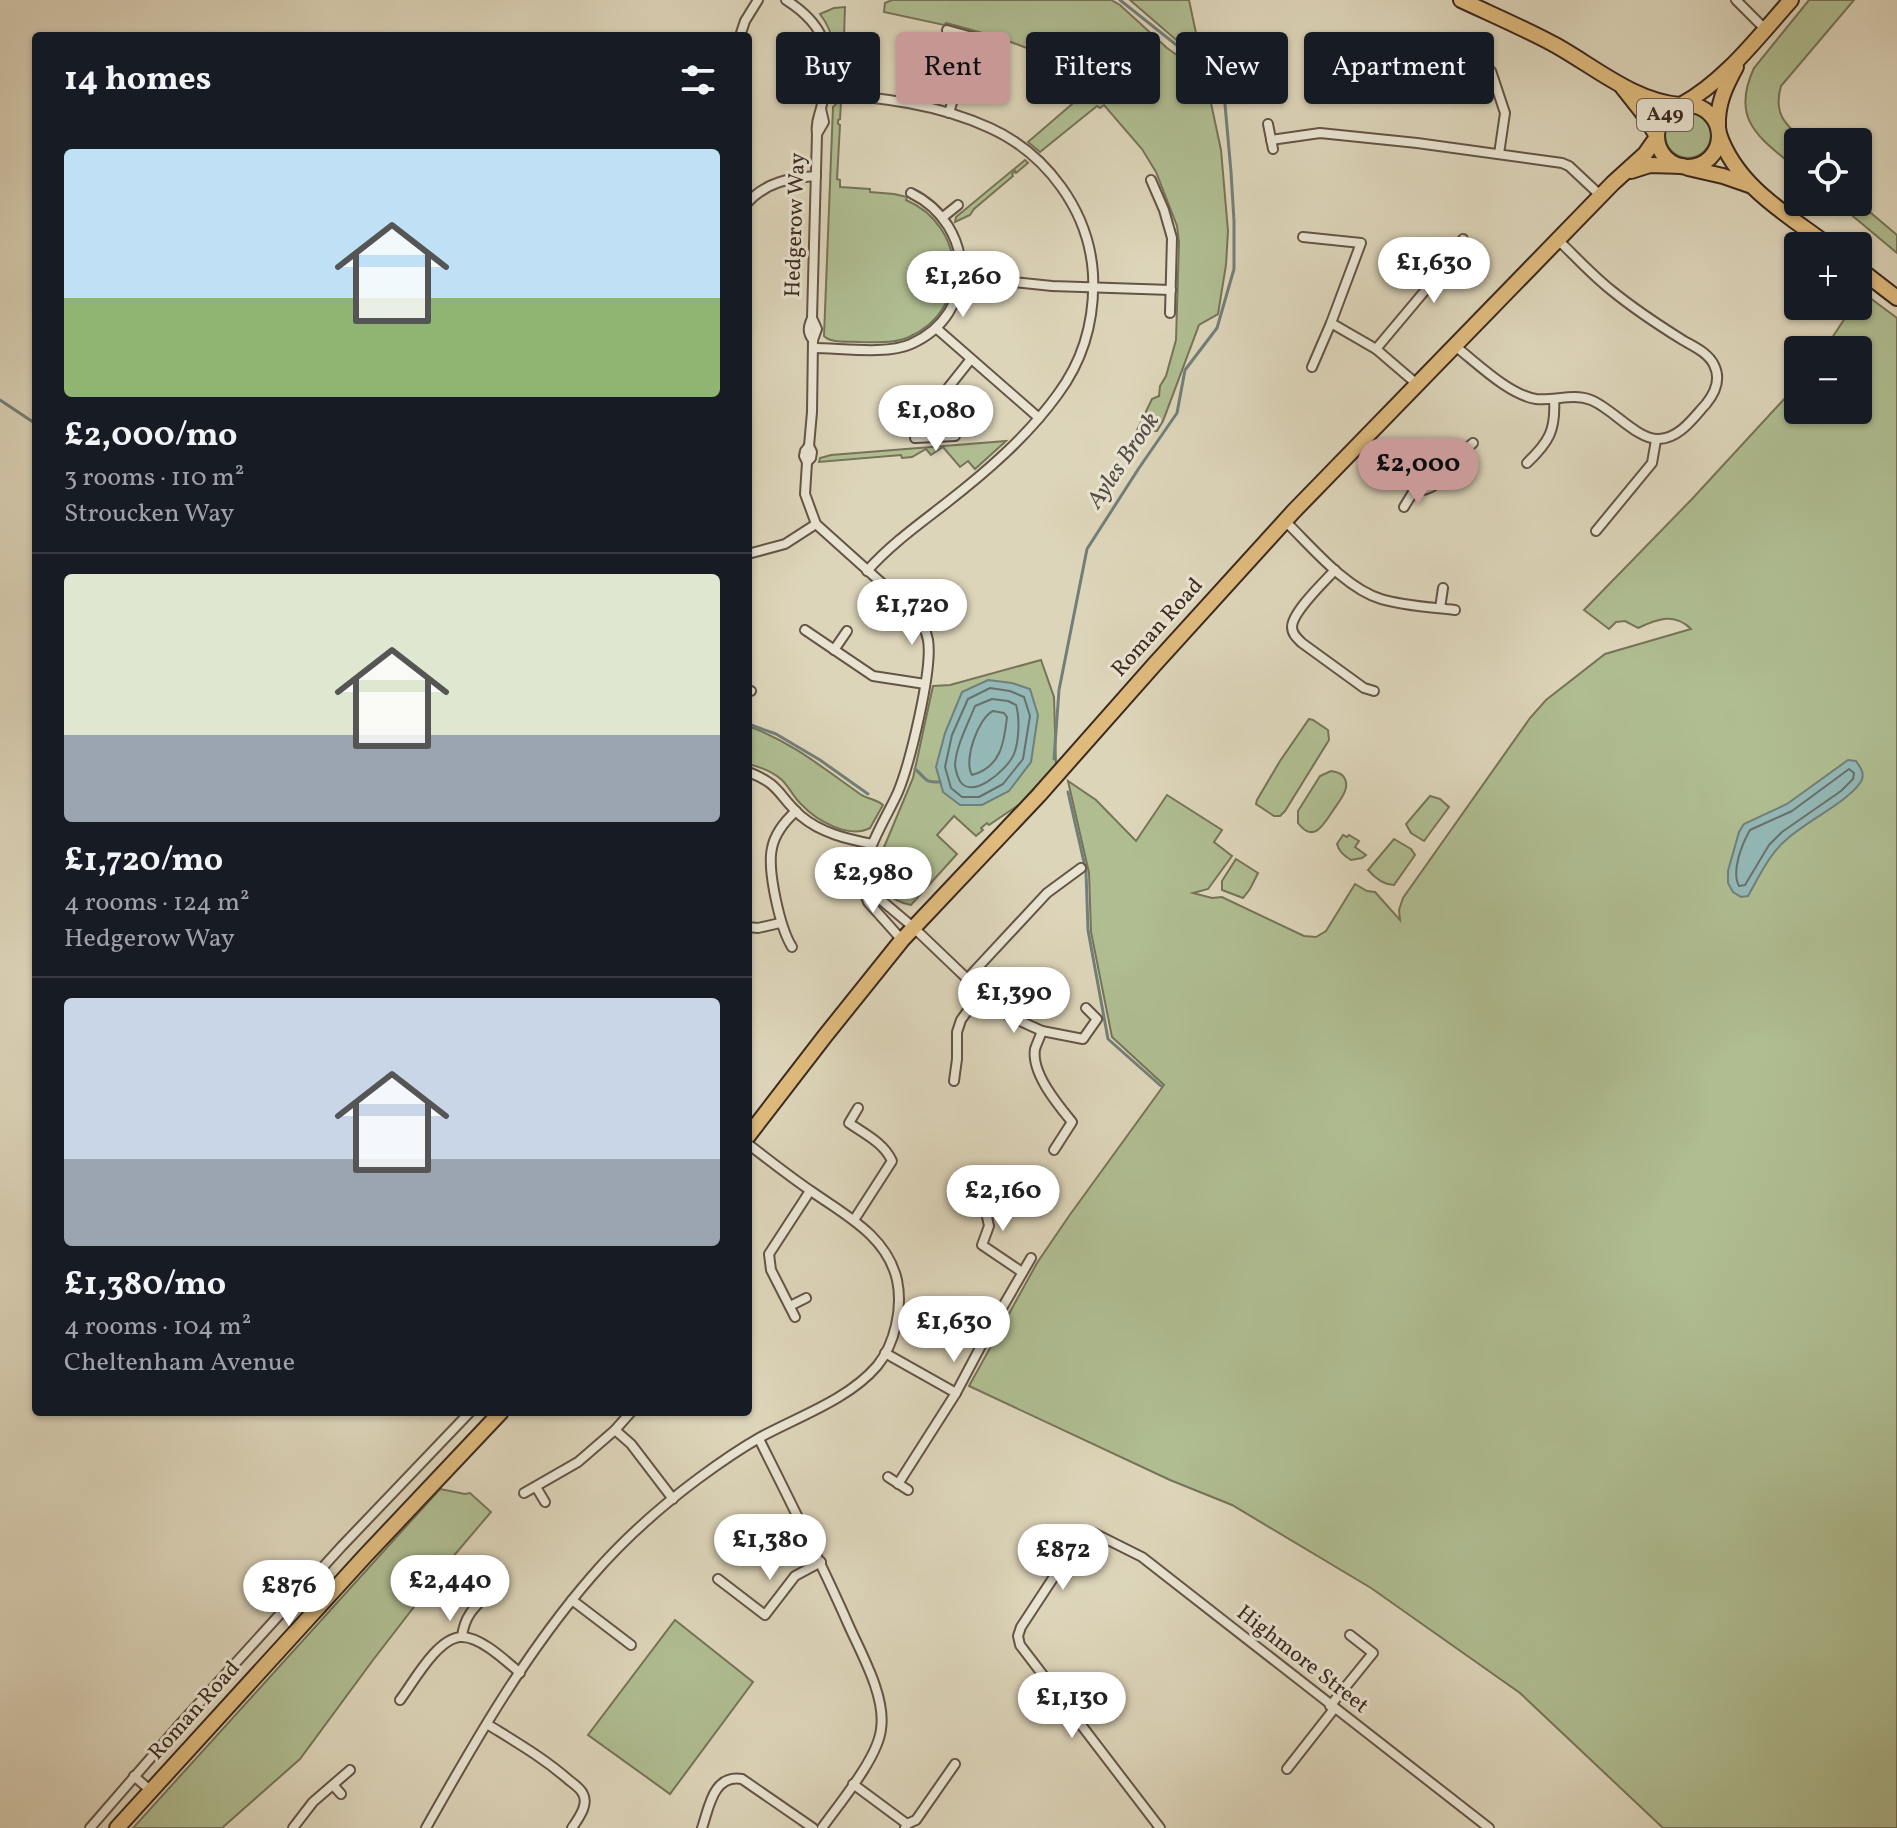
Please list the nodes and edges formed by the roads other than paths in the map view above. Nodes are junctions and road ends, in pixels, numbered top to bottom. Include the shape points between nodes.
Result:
1 (758, 0) edge
2 (786, 0) edge
3 (1461, 0) edge
4 (1736, 0) edge
5 (1791, 0) edge
6 (1765, 29) junction
7 (947, 30) dead end
8 (741, 32) edge
9 (820, 32) edge
10 (954, 32) edge
11 (1741, 56) junction
12 (1494, 80) edge
13 (1620, 85) junction
14 (880, 99) edge
15 (822, 104) edge
16 (952, 104) edge
17 (1680, 105) junction
18 (949, 113) junction
19 (1268, 124) dead end
20 (1718, 130) junction
21 (1657, 137) junction
22 (1499, 154) junction
23 (1683, 166) junction
24 (1627, 172) junction
25 (816, 176) junction
26 (1151, 180) dead end
27 (1749, 185) junction
28 (911, 193) dead end
29 (1601, 196) junction
30 (752, 198) edge
31 (958, 205) dead end
32 (943, 217) junction
33 (1811, 232) edge
34 (1303, 237) dead end
35 (1463, 239) dead end
36 (1558, 240) junction
37 (1872, 279) edge
38 (1004, 281) dead end
39 (1094, 288) junction
40 (1171, 290) junction
41 (1897, 298) edge
42 (1170, 313) dead end
43 (1331, 323) junction
44 (936, 328) junction
45 (813, 344) junction
46 (1455, 346) junction
47 (1376, 349) junction
48 (971, 359) junction
49 (1312, 367) dead end
50 (1418, 385) junction
51 (1554, 399) junction
52 (1039, 418) junction
53 (955, 436) dead end
54 (940, 437) junction
55 (915, 438) dead end
56 (1365, 440) junction
57 (1656, 440) junction
58 (1473, 443) dead end
59 (1527, 463) dead end
60 (1415, 489) junction
61 (1404, 507) dead end
62 (1285, 521) junction
63 (816, 524) junction
64 (1596, 531) dead end
65 (752, 553) edge
66 (1335, 570) junction
67 (867, 571) junction
68 (1443, 588) dead end
69 (1440, 608) junction
70 (1455, 610) dead end
71 (805, 630) dead end
72 (847, 631) dead end
73 (834, 650) junction
74 (925, 684) junction
75 (1374, 691) dead end
76 (752, 774) edge
77 (796, 811) junction
78 (872, 844) junction
79 (1081, 868) dead end
80 (865, 872) junction
81 (780, 923) junction
82 (752, 927) edge
83 (913, 927) junction
84 (902, 940) junction
85 (792, 947) dead end
86 (967, 979) junction
87 (981, 992) junction
88 (1086, 1008) dead end
89 (1042, 1031) junction
90 (954, 1081) dead end
91 (858, 1108) dead end
92 (752, 1131) edge
93 (752, 1147) edge
94 (1054, 1150) dead end
95 (991, 1187) dead end
96 (810, 1191) junction
97 (854, 1220) junction
98 (1031, 1258) dead end
99 (1022, 1272) junction
100 (806, 1298) dead end
101 (790, 1306) junction
102 (795, 1317) dead end
103 (885, 1353) junction
104 (956, 1393) junction
105 (466, 1416) edge
106 (497, 1416) edge
107 (627, 1416) edge
108 (615, 1430) junction
109 (759, 1439) junction
110 (888, 1477) dead end
111 (898, 1484) junction
112 (536, 1487) junction
113 (908, 1490) dead end
114 (524, 1493) dead end
115 (673, 1499) junction
116 (545, 1502) dead end
117 (821, 1562) junction
118 (718, 1579) dead end
119 (488, 1594) dead end
120 (572, 1600) junction
121 (1350, 1635) dead end
122 (462, 1637) junction
123 (631, 1645) dead end
124 (520, 1673) junction
125 (400, 1700) dead end
126 (1332, 1707) junction
127 (487, 1724) junction
128 (955, 1764) dead end
129 (1287, 1769) dead end
130 (350, 1770) dead end
131 (134, 1776) junction
132 (853, 1784) junction
133 (333, 1785) junction
134 (151, 1791) junction
135 (341, 1794) dead end
136 (906, 1826) edge
137 (90, 1828) edge
138 (117, 1828) edge
139 (293, 1828) edge
140 (426, 1828) edge
141 (572, 1828) edge
142 (702, 1828) edge
143 (813, 1828) edge
144 (822, 1828) edge
145 (1160, 1828) edge
146 (1489, 1828) edge

1 - 8 street
2 - 9 street, Hedgerow Way via 810,17
3 - 13 main road, A49 via 1539,36
4 - 6 street
5 - 6 main road
6 - 11 main road
7 - 10 street
11 - 17 main road
11 - 20 main road via 1720,101
12 - 22 street via 1505,113
13 - 17 main road, A49
13 - 21 main road, A49
14 - 18 street
15 - 25 street, Hedgerow Way
16 - 18 street
17 - 20 main road, A49 via 1705,109
17 - 21 main road, A49 via 1663,116
18 - 39 street via 1007,137 1057,179 1084,228
19 - 22 street via 1272,144 1320,133
20 - 23 main road, A49 via 1712,156 1704,163
20 - 27 main road, A49 via 1728,156
21 - 23 main road, A49 via 1667,158
21 - 24 main road, Roman Road
22 - 29 street via 1562,163
23 - 24 main road via 1650,165
23 - 27 main road, A49
24 - 29 main road, Roman Road
25 - 30 street via 769,185
25 - 45 street, Hedgerow Way
26 - 40 street via 1172,238
27 - 33 main road, A49
28 - 32 street
29 - 36 main road, Roman Road
31 - 32 street
32 - 44 street via 957,242 960,275 955,301
34 - 43 street via 1361,243
35 - 47 street
36 - 46 main road, Roman Road
36 - 57 street via 1610,289 1713,363 1716,390 1682,431
37 - 41 main road
38 - 39 street
39 - 40 street
39 - 52 street via 1080,356
40 - 42 street
43 - 47 street
43 - 49 street
44 - 45 street via 895,349
44 - 48 street
45 - 63 street, Hedgerow Way via 809,446 804,456 805,494
46 - 50 main road, Roman Road
46 - 51 street via 1518,393
47 - 50 street
48 - 52 street
48 - 54 street via 940,398
50 - 56 main road, Roman Road
51 - 57 street via 1589,399
51 - 59 street via 1552,432
52 - 67 street
53 - 54 street
54 - 55 street
56 - 60 street
56 - 62 main road, Roman Road
57 - 64 street via 1652,463
58 - 60 street via 1435,485
60 - 61 street
62 - 66 street
62 - 83 main road, Roman Road
63 - 65 street via 785,544
63 - 67 street
66 - 69 street via 1378,598
66 - 75 street via 1295,617 1292,629 1302,643
67 - 74 street via 921,621 929,650
68 - 69 street
69 - 70 street
71 - 73 street
72 - 73 street
73 - 74 street via 873,676
74 - 78 street via 905,773
76 - 77 street via 776,786
77 - 78 street via 821,829
77 - 81 street via 775,836 771,850
78 - 80 street
79 - 86 street via 1047,893
80 - 83 street via 881,900
80 - 84 street via 868,902
81 - 82 street
81 - 85 street
83 - 84 main road, Roman Road
83 - 86 street
84 - 92 main road, Roman Road
86 - 87 street
87 - 89 street via 1009,1016
87 - 90 street via 957,1032
88 - 89 street via 1097,1019 1083,1039
89 - 94 street via 1035,1051 1039,1072 1072,1122
91 - 97 street via 849,1123 882,1146 892,1161
93 - 96 street
95 - 99 street via 986,1202 989,1226 982,1245
96 - 97 street
96 - 101 street via 769,1254 771,1270
97 - 103 street via 879,1242 897,1281 896,1323
98 - 99 street
99 - 104 street
100 - 101 street
101 - 102 street
103 - 104 street
103 - 109 street via 854,1386
104 - 111 street
105 - 131 street, Roman Road
106 - 134 main road, Roman Road
107 - 108 street
108 - 112 street via 578,1462
108 - 115 street
109 - 115 street
109 - 117 street
110 - 111 street
111 - 113 street
112 - 114 street
112 - 116 street
115 - 120 street via 608,1558
117 - 118 street via 795,1576 765,1615
117 - 132 street via 862,1653 882,1716 874,1751
119 - 122 street via 467,1616
120 - 123 street
120 - 124 street
121 - 126 street via 1373,1653
122 - 124 street via 492,1650
122 - 125 street via 436,1652
124 - 127 street
126 - 129 street
126 - 145 street, Highmore Street via 1142,1557 1087,1532 1021,1627 1020,1645
126 - 146 street, Highmore Street
127 - 140 street
127 - 141 street via 533,1752 582,1792 585,1803
128 - 136 street via 916,1820
130 - 133 street
131 - 134 street
131 - 137 street, Roman Road
132 - 136 street
132 - 144 street
133 - 135 street
133 - 139 street
134 - 138 main road, Roman Road
142 - 143 street via 717,1789 733,1777

